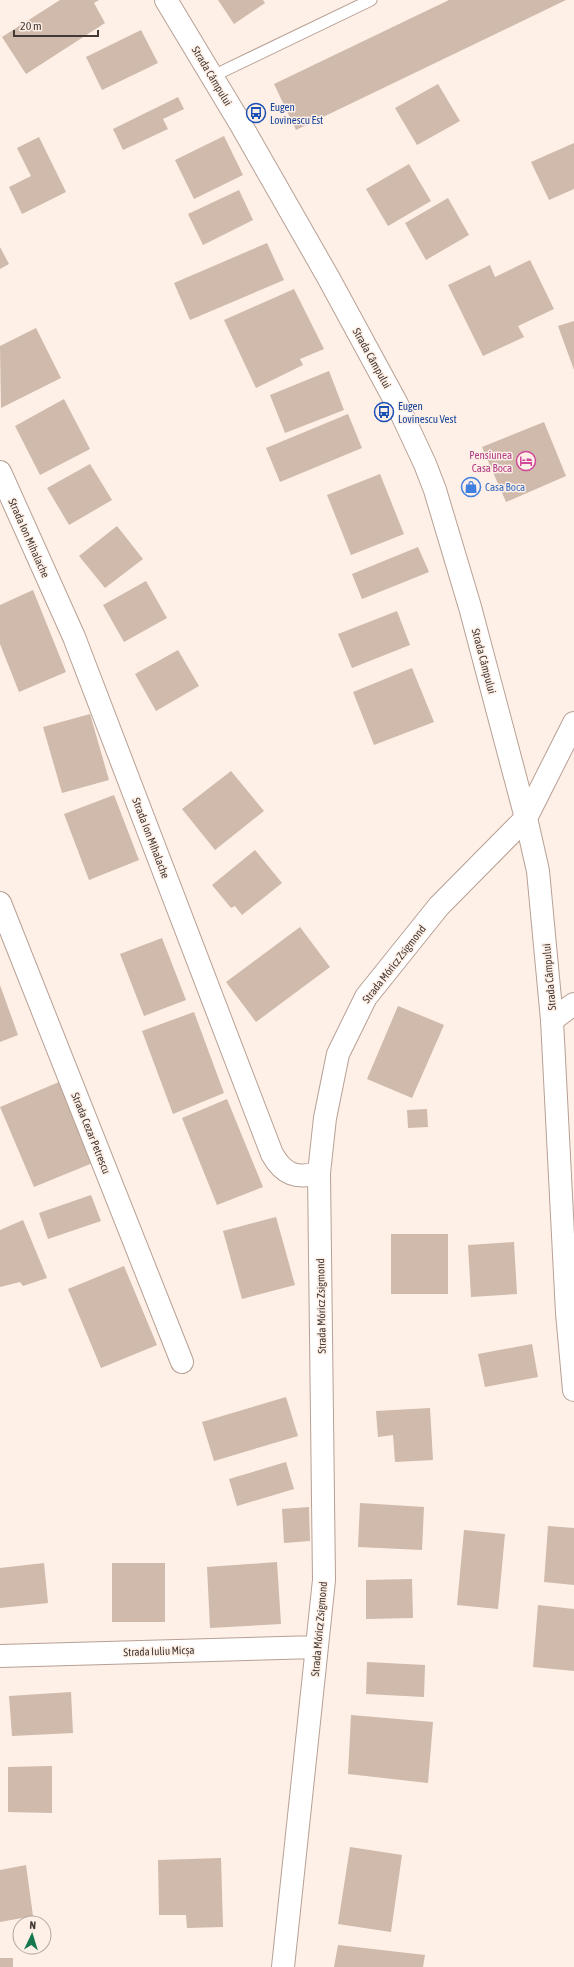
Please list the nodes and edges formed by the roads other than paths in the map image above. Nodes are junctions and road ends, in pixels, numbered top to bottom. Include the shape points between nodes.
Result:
1 (166, 0) edge
2 (371, 0) edge
3 (213, 76) junction
4 (0, 472) edge
5 (574, 723) edge
6 (526, 818) junction
7 (0, 904) edge
8 (574, 1004) edge
9 (552, 1020) junction
10 (319, 1173) junction
11 (568, 1219) edge
12 (570, 1311) edge
13 (182, 1362) dead end
14 (574, 1390) edge
15 (317, 1647) junction
16 (0, 1656) edge
17 (282, 1967) edge

1 - 3 street, Strada Câmpului
2 - 3 lane
3 - 6 street, Strada Câmpului via 343,304 397,404 425,464 470,608
4 - 10 street, Strada Ion Mihalache via 74,637 272,1154 280,1168 296,1175 308,1176
5 - 6 street, Strada Móricz Zsigmond
6 - 9 street, Strada Câmpului via 538,871
6 - 10 street, Strada Móricz Zsigmond via 439,906 366,997 338,1054 325,1118
7 - 13 street, Strada Cezar Petrescu
8 - 9 street
9 - 11 street, Strada Câmpului
10 - 15 street, Strada Móricz Zsigmond via 324,1580
11 - 12 street, Strada Câmpului
12 - 14 street, Strada Câmpului
15 - 16 street, Strada Iuliu Micșa
15 - 17 street, Strada Móricz Zsigmond

